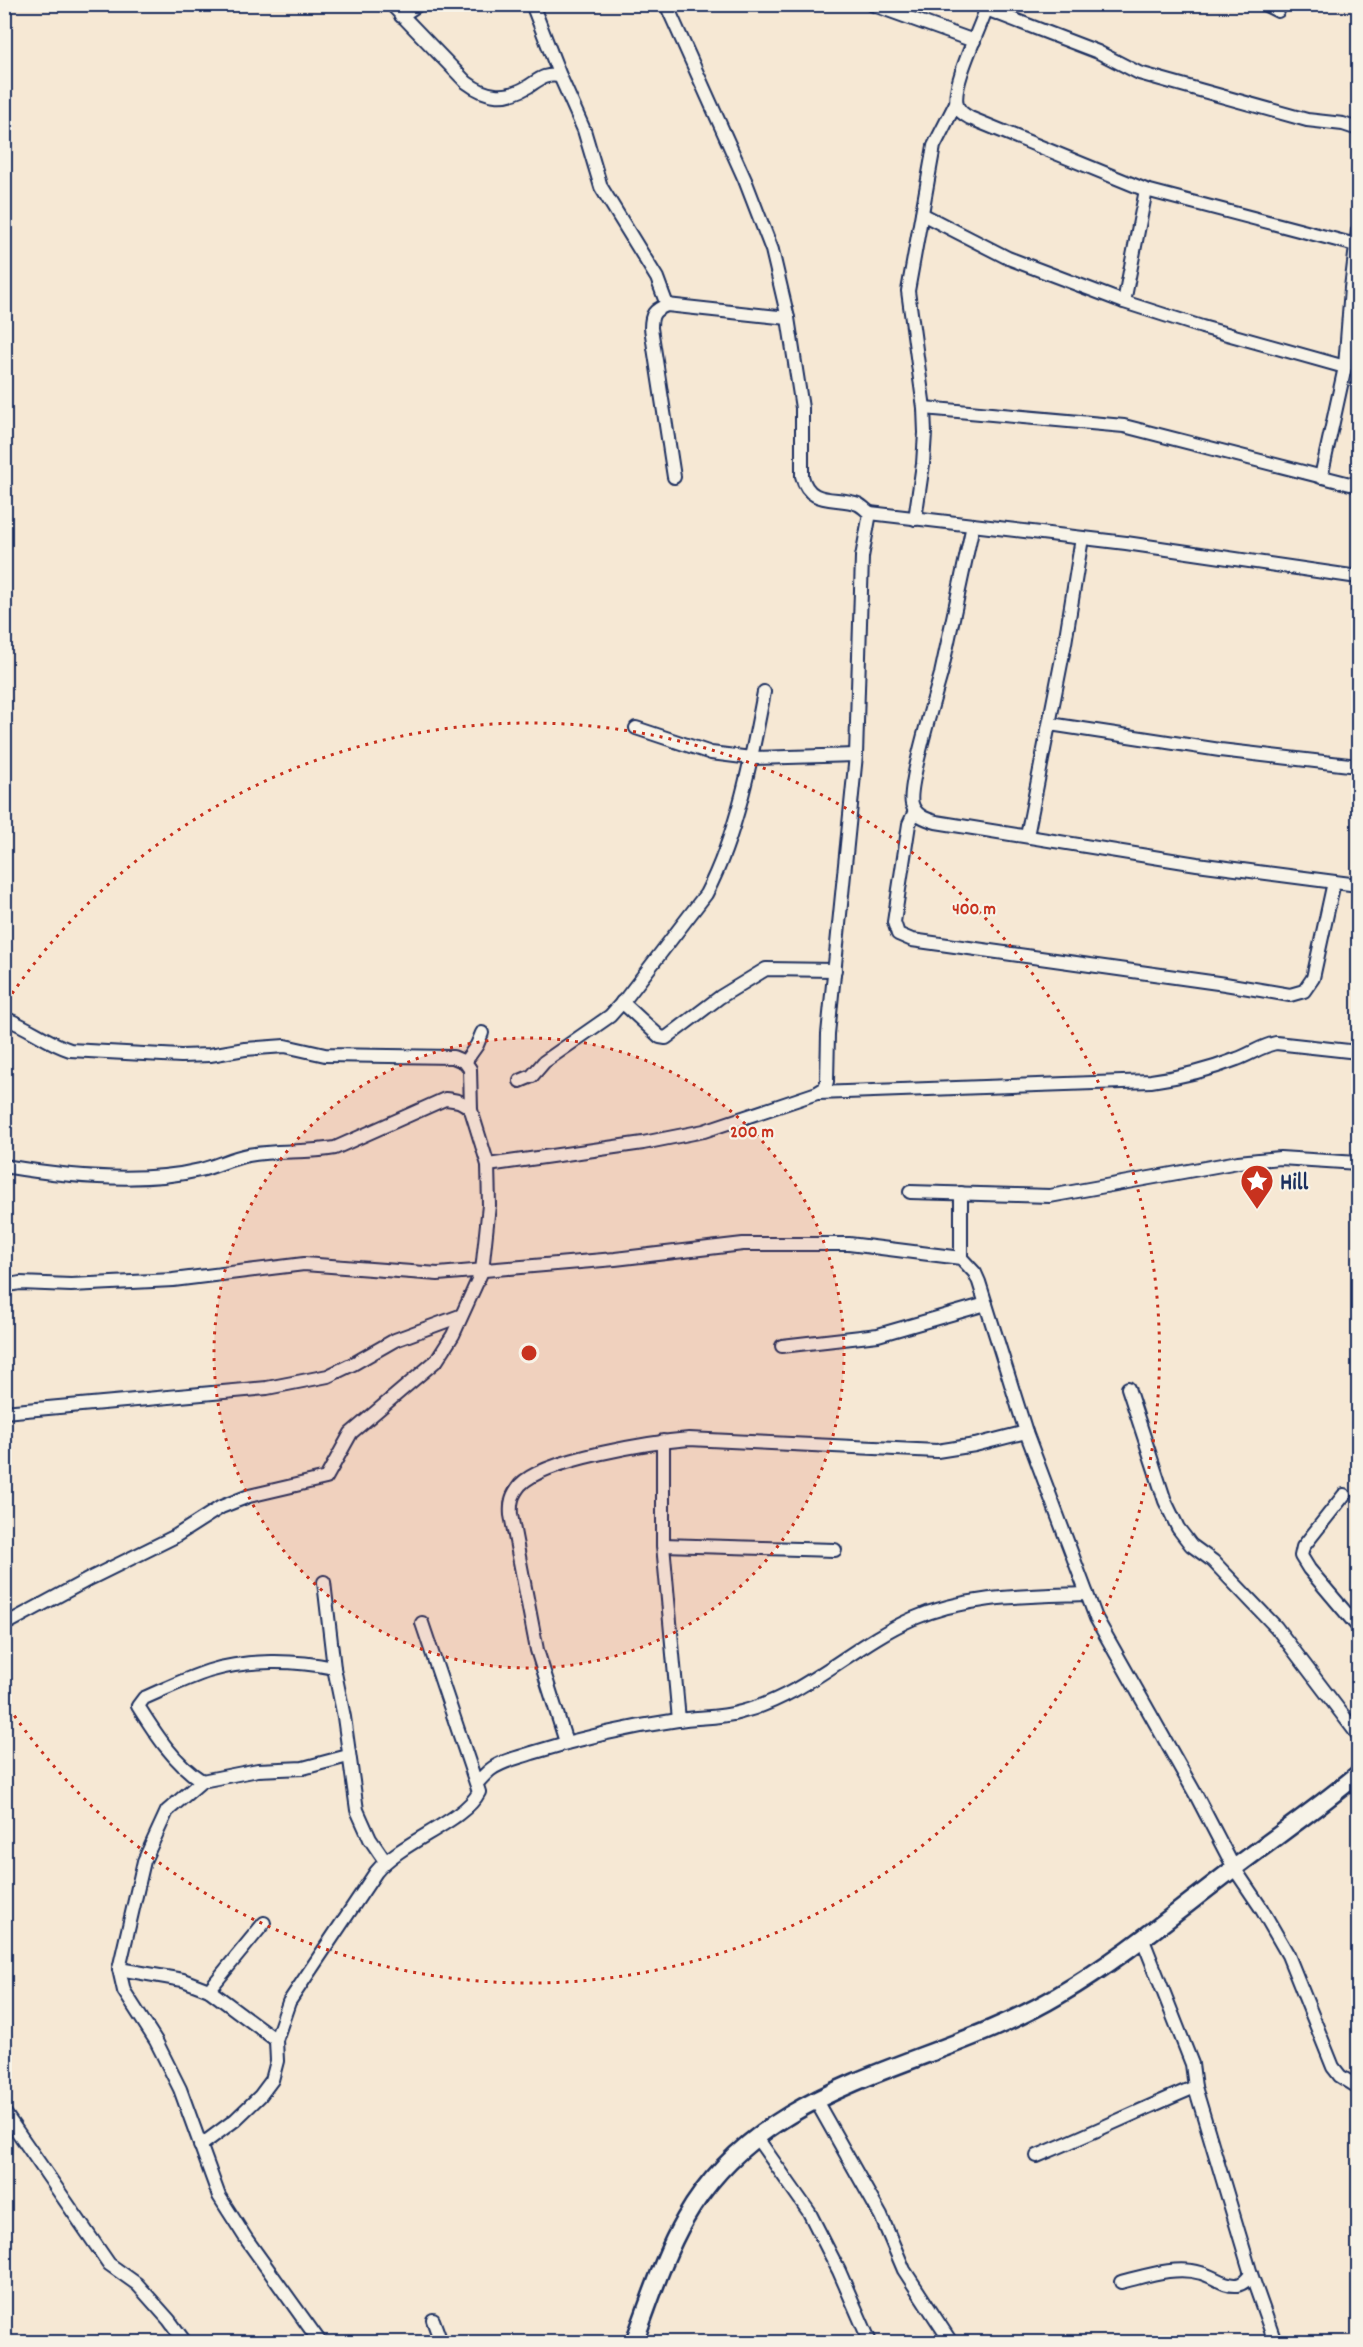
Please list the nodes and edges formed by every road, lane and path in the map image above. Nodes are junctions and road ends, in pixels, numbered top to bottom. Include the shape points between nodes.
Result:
1 (391, 4) edge
2 (419, 4) edge
3 (532, 4) edge
4 (666, 4) edge
5 (870, 4) edge
6 (1264, 4) edge
7 (987, 7) edge
8 (1278, 11) dead end
9 (401, 16) junction
10 (974, 41) junction
11 (560, 76) junction
12 (956, 103) junction
13 (1359, 129) edge
14 (1146, 190) junction
15 (922, 214) junction
16 (1359, 231) edge
17 (1356, 245) junction
18 (1355, 289) edge
19 (1124, 302) junction
20 (667, 305) junction
21 (788, 318) junction
22 (1345, 367) junction
23 (924, 408) junction
24 (674, 477) dead end
25 (1321, 477) junction
26 (1359, 486) edge
27 (870, 513) junction
28 (915, 519) junction
29 (973, 525) junction
30 (1082, 538) junction
31 (1359, 577) edge
32 (764, 692) dead end
33 (1050, 724) junction
34 (636, 728) dead end
35 (856, 755) junction
36 (752, 758) junction
37 (1359, 766) edge
38 (915, 811) junction
39 (1027, 836) junction
40 (1334, 882) junction
41 (1359, 885) edge
42 (835, 970) junction
43 (622, 1002) junction
44 (4, 1017) edge
45 (482, 1033) dead end
46 (1359, 1052) edge
47 (465, 1062) junction
48 (520, 1081) dead end
49 (817, 1093) junction
50 (471, 1110) junction
51 (1359, 1163) edge
52 (488, 1165) junction
53 (4, 1166) edge
54 (910, 1192) dead end
55 (961, 1193) junction
56 (961, 1258) junction
57 (482, 1271) junction
58 (4, 1286) edge
59 (986, 1304) junction
60 (460, 1316) junction
61 (782, 1346) dead end
62 (1128, 1388) dead end
63 (4, 1412) edge
64 (1026, 1431) junction
65 (663, 1441) junction
66 (1344, 1495) dead end
67 (663, 1545) junction
68 (835, 1550) dead end
69 (324, 1582) dead end
70 (1087, 1594) junction
71 (422, 1623) dead end
72 (4, 1625) edge
73 (1359, 1627) edge
74 (334, 1668) junction
75 (679, 1720) junction
76 (1359, 1735) edge
77 (566, 1743) junction
78 (348, 1756) junction
79 (1359, 1774) edge
80 (202, 1781) junction
81 (477, 1783) junction
82 (385, 1861) junction
83 (1234, 1868) junction
84 (264, 1923) dead end
85 (1143, 1940) junction
86 (119, 1969) junction
87 (209, 1990) junction
88 (276, 2040) junction
89 (1196, 2086) junction
90 (1356, 2086) dead end
91 (815, 2099) junction
92 (4, 2112) edge
93 (757, 2138) junction
94 (200, 2146) junction
95 (1037, 2156) dead end
96 (1251, 2274) junction
97 (1121, 2282) dead end
98 (434, 2320) dead end
99 (185, 2343) edge
100 (320, 2343) edge
101 (441, 2343) edge
102 (634, 2343) edge
103 (870, 2343) edge
104 (951, 2343) edge
105 (1275, 2343) edge

1 - 9 street
2 - 9 street
3 - 11 street
4 - 21 street via 757,210 772,250
5 - 10 street
6 - 8 street
7 - 10 street
7 - 13 street via 1139,73 1307,120
9 - 11 street via 466,82 488,96 518,91 547,74
10 - 12 street via 957,88
11 - 20 street via 584,130 601,187 657,278
12 - 14 street via 970,118
12 - 15 street via 934,146
14 - 17 street
14 - 19 street
15 - 19 street via 1008,258
15 - 23 street via 908,291
16 - 17 street
17 - 18 street
18 - 22 street
19 - 22 street
20 - 21 street
20 - 24 street via 651,316 651,328
21 - 27 street via 802,408 804,485 816,496 860,504
22 - 25 street
23 - 25 street via 1124,426
23 - 28 street via 923,464
25 - 26 street
27 - 28 street
27 - 35 street via 862,557
28 - 29 street
29 - 30 street
29 - 38 street via 919,757 911,801
30 - 31 street
30 - 33 street
32 - 36 street
33 - 37 street
33 - 39 street
34 - 36 street via 711,753
35 - 36 street
35 - 42 street
36 - 43 street via 715,877 706,894
38 - 39 street via 936,822
38 - 40 street via 909,824 894,922 898,934 912,940 1290,995 1304,991 1313,978
39 - 40 street
40 - 41 street
42 - 43 street via 766,969 720,997 666,1038 660,1037
42 - 49 street via 827,1084
43 - 48 street via 598,1026
44 - 47 street via 70,1050 182,1056 285,1046 325,1056 453,1057
45 - 47 street
46 - 49 street via 1276,1043 1204,1071 1151,1081
47 - 50 street via 470,1070
49 - 52 street via 704,1131
50 - 52 street
50 - 53 street via 458,1100 445,1099 335,1148 250,1154 201,1170 152,1177 64,1174
51 - 55 street via 1280,1158 1050,1196
52 - 57 street via 489,1205
54 - 55 street
55 - 56 street
56 - 57 street via 849,1245 743,1244
56 - 59 street via 975,1273
57 - 58 street via 438,1274 304,1264 173,1280
57 - 60 street
59 - 61 street via 878,1335
59 - 64 street
60 - 63 street via 395,1340 328,1376 267,1388
60 - 72 street via 438,1360 351,1433 326,1478 249,1496 221,1507 174,1537
62 - 76 street via 1165,1501 1178,1528 1276,1627
64 - 65 street via 937,1451
64 - 70 street
65 - 67 street
65 - 77 street via 553,1467 522,1483 510,1499 537,1650
66 - 73 street via 1302,1547 1301,1556
67 - 68 street
67 - 75 street
69 - 74 street
70 - 75 street via 1009,1597 941,1608 911,1620 765,1703 741,1712
70 - 83 street via 1110,1644
71 - 81 street
74 - 78 street
74 - 80 street via 256,1663 231,1666 208,1671 144,1698 138,1706 145,1719 186,1771
75 - 77 street
77 - 81 street via 501,1763
78 - 80 street via 303,1768 258,1770
78 - 82 street via 357,1810
79 - 83 main road
80 - 86 street via 167,1811 154,1836 144,1861
81 - 82 street via 479,1792 467,1808
82 - 88 street via 289,2002
83 - 85 main road
83 - 90 street via 1288,1955 1333,2067
84 - 87 street
85 - 89 street via 1192,2064
85 - 91 main road via 1058,1996 1000,2025
86 - 87 street via 183,1980
86 - 94 street via 124,1991 180,2089
87 - 88 street
88 - 94 street via 277,2061 272,2080 235,2121
89 - 95 street
89 - 96 street
91 - 93 main road
91 - 104 street via 881,2216 904,2270
92 - 99 street via 114,2268 137,2284
93 - 102 main road via 729,2162 685,2218
93 - 103 street via 809,2212
94 - 100 street via 219,2196
96 - 97 street via 1239,2285 1199,2272 1174,2270
96 - 105 street
98 - 101 street

